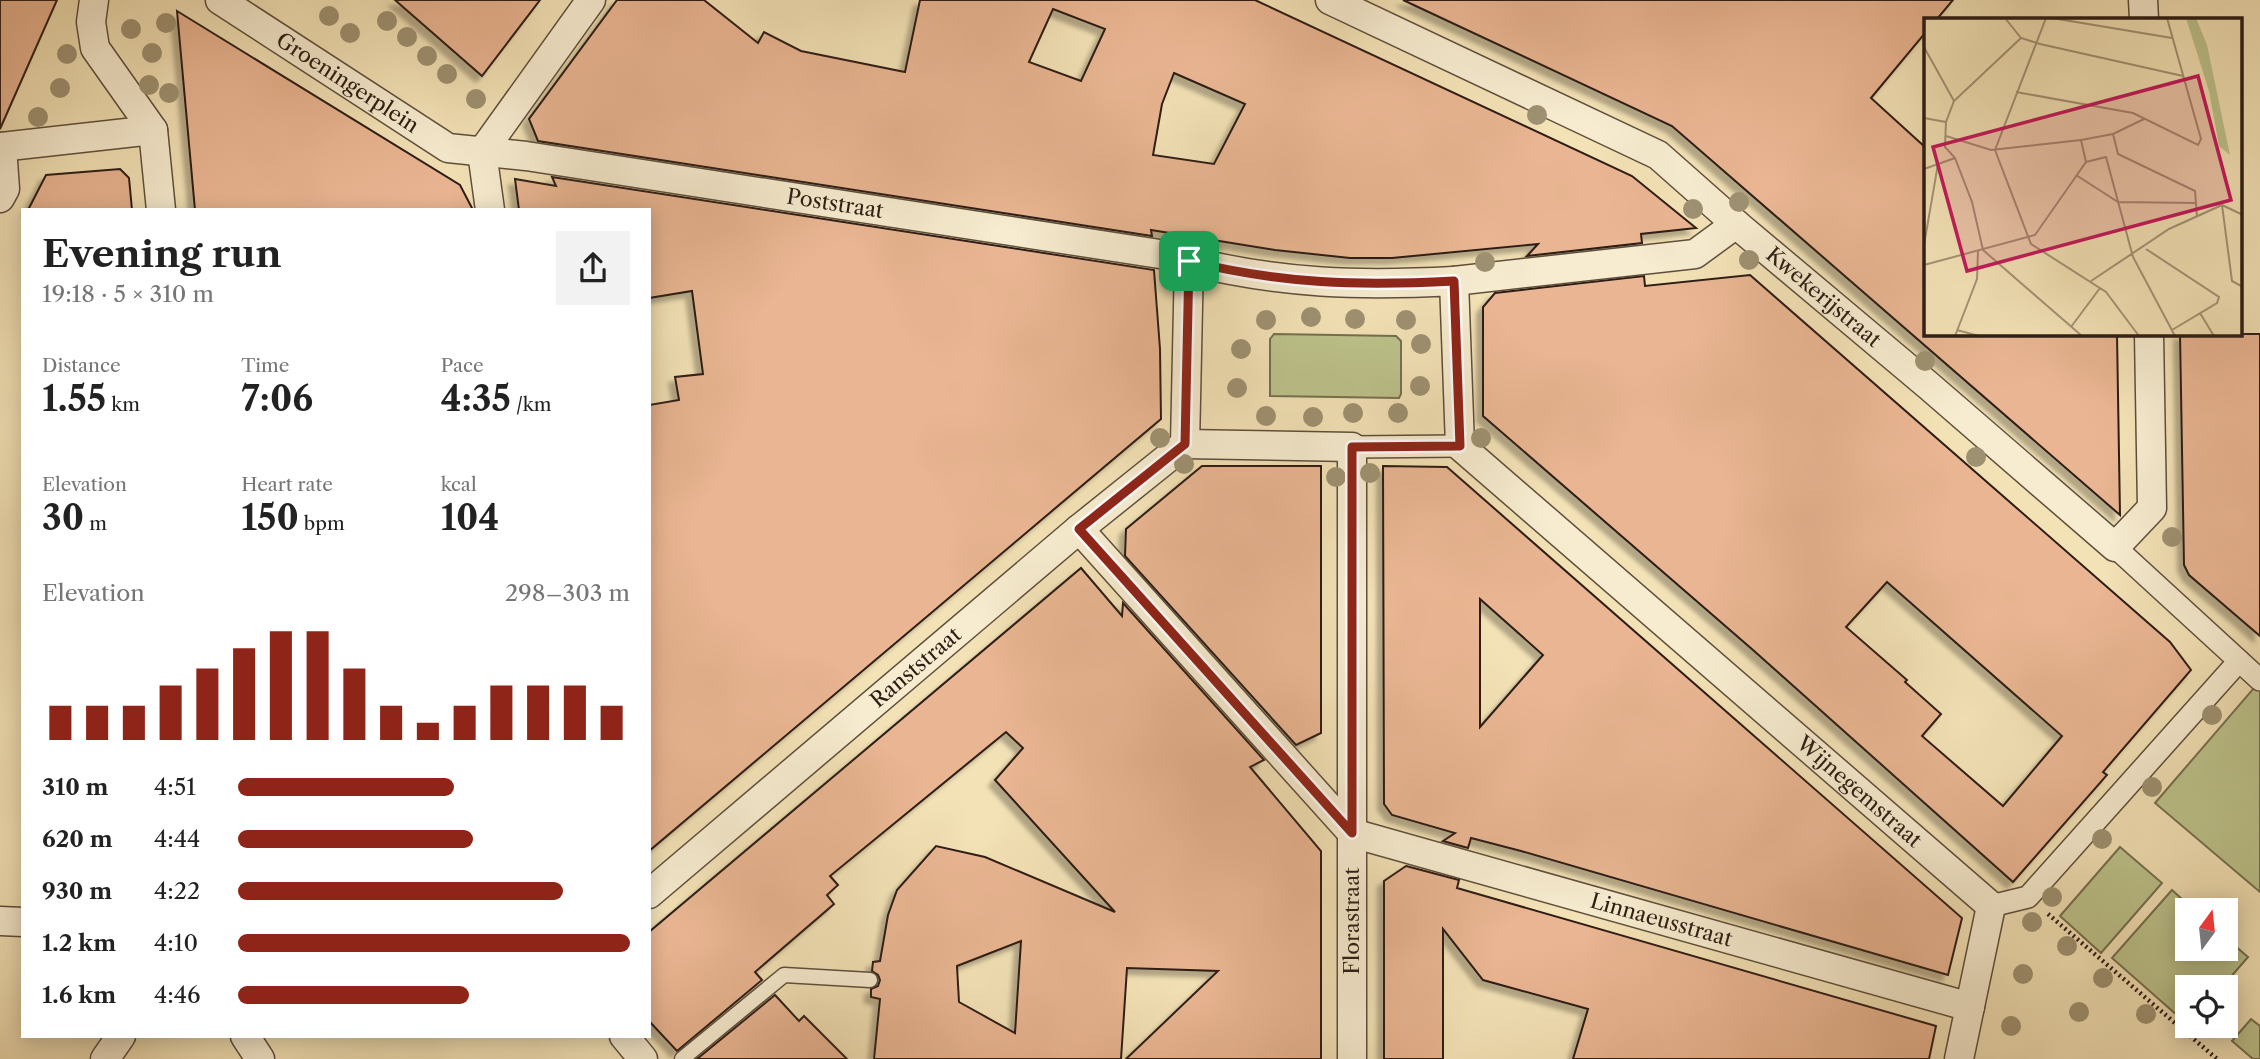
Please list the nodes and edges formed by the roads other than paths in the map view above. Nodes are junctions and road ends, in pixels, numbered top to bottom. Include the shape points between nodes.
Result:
1 (94, 0) edge
2 (220, 0) edge
3 (591, 0) edge
4 (1330, 0) edge
5 (2143, 0) edge
6 (2144, 18) edge
7 (153, 130) junction
8 (1, 147) edge
9 (482, 152) junction
10 (0, 198) edge
11 (161, 208) edge
12 (490, 208) edge
13 (1737, 225) junction
14 (1189, 261) junction
15 (1454, 281) junction
16 (2149, 336) edge
17 (1185, 444) junction
18 (1460, 446) junction
19 (1352, 447) junction
20 (1079, 529) junction
21 (2115, 547) junction
22 (2239, 661) junction
23 (2260, 680) edge
24 (1352, 833) junction
25 (651, 892) edge
26 (1991, 906) junction
27 (0, 921) edge
28 (21, 922) edge
29 (870, 979) dead end
30 (1970, 1007) junction
31 (120, 1038) edge
32 (246, 1038) edge
33 (626, 1038) edge
34 (105, 1059) edge
35 (260, 1059) edge
36 (643, 1059) edge
37 (682, 1059) edge
38 (1352, 1059) edge
39 (1959, 1059) edge

1 - 7 street via 90,22 95,48
2 - 9 street, Groeningerplein via 448,148
3 - 9 street
4 - 13 street, Kwekerijstraat via 1658,155
5 - 6 street
7 - 8 street
7 - 11 street
8 - 10 street via 5,189
9 - 12 street
9 - 14 street, Poststraat
13 - 15 street, Poststraat via 1695,254
13 - 21 street, Kwekerijstraat
14 - 15 street, Poststraat via 1303,282
14 - 17 street
15 - 18 street
16 - 21 street via 2152,508
17 - 19 street
17 - 20 street, Ranststraat
18 - 19 street
18 - 26 street, Wijnegemstraat
19 - 24 street, Florastraat
20 - 24 street
20 - 25 street, Ranststraat
21 - 22 street, Kwekerijstraat
22 - 23 street, Kwekerijstraat
22 - 26 street via 2028,897
24 - 30 street, Linnaeusstraat
24 - 38 street, Florastraat
26 - 30 street
27 - 28 street
29 - 37 lane via 784,975
30 - 39 street
31 - 34 street
32 - 35 street
33 - 36 street

